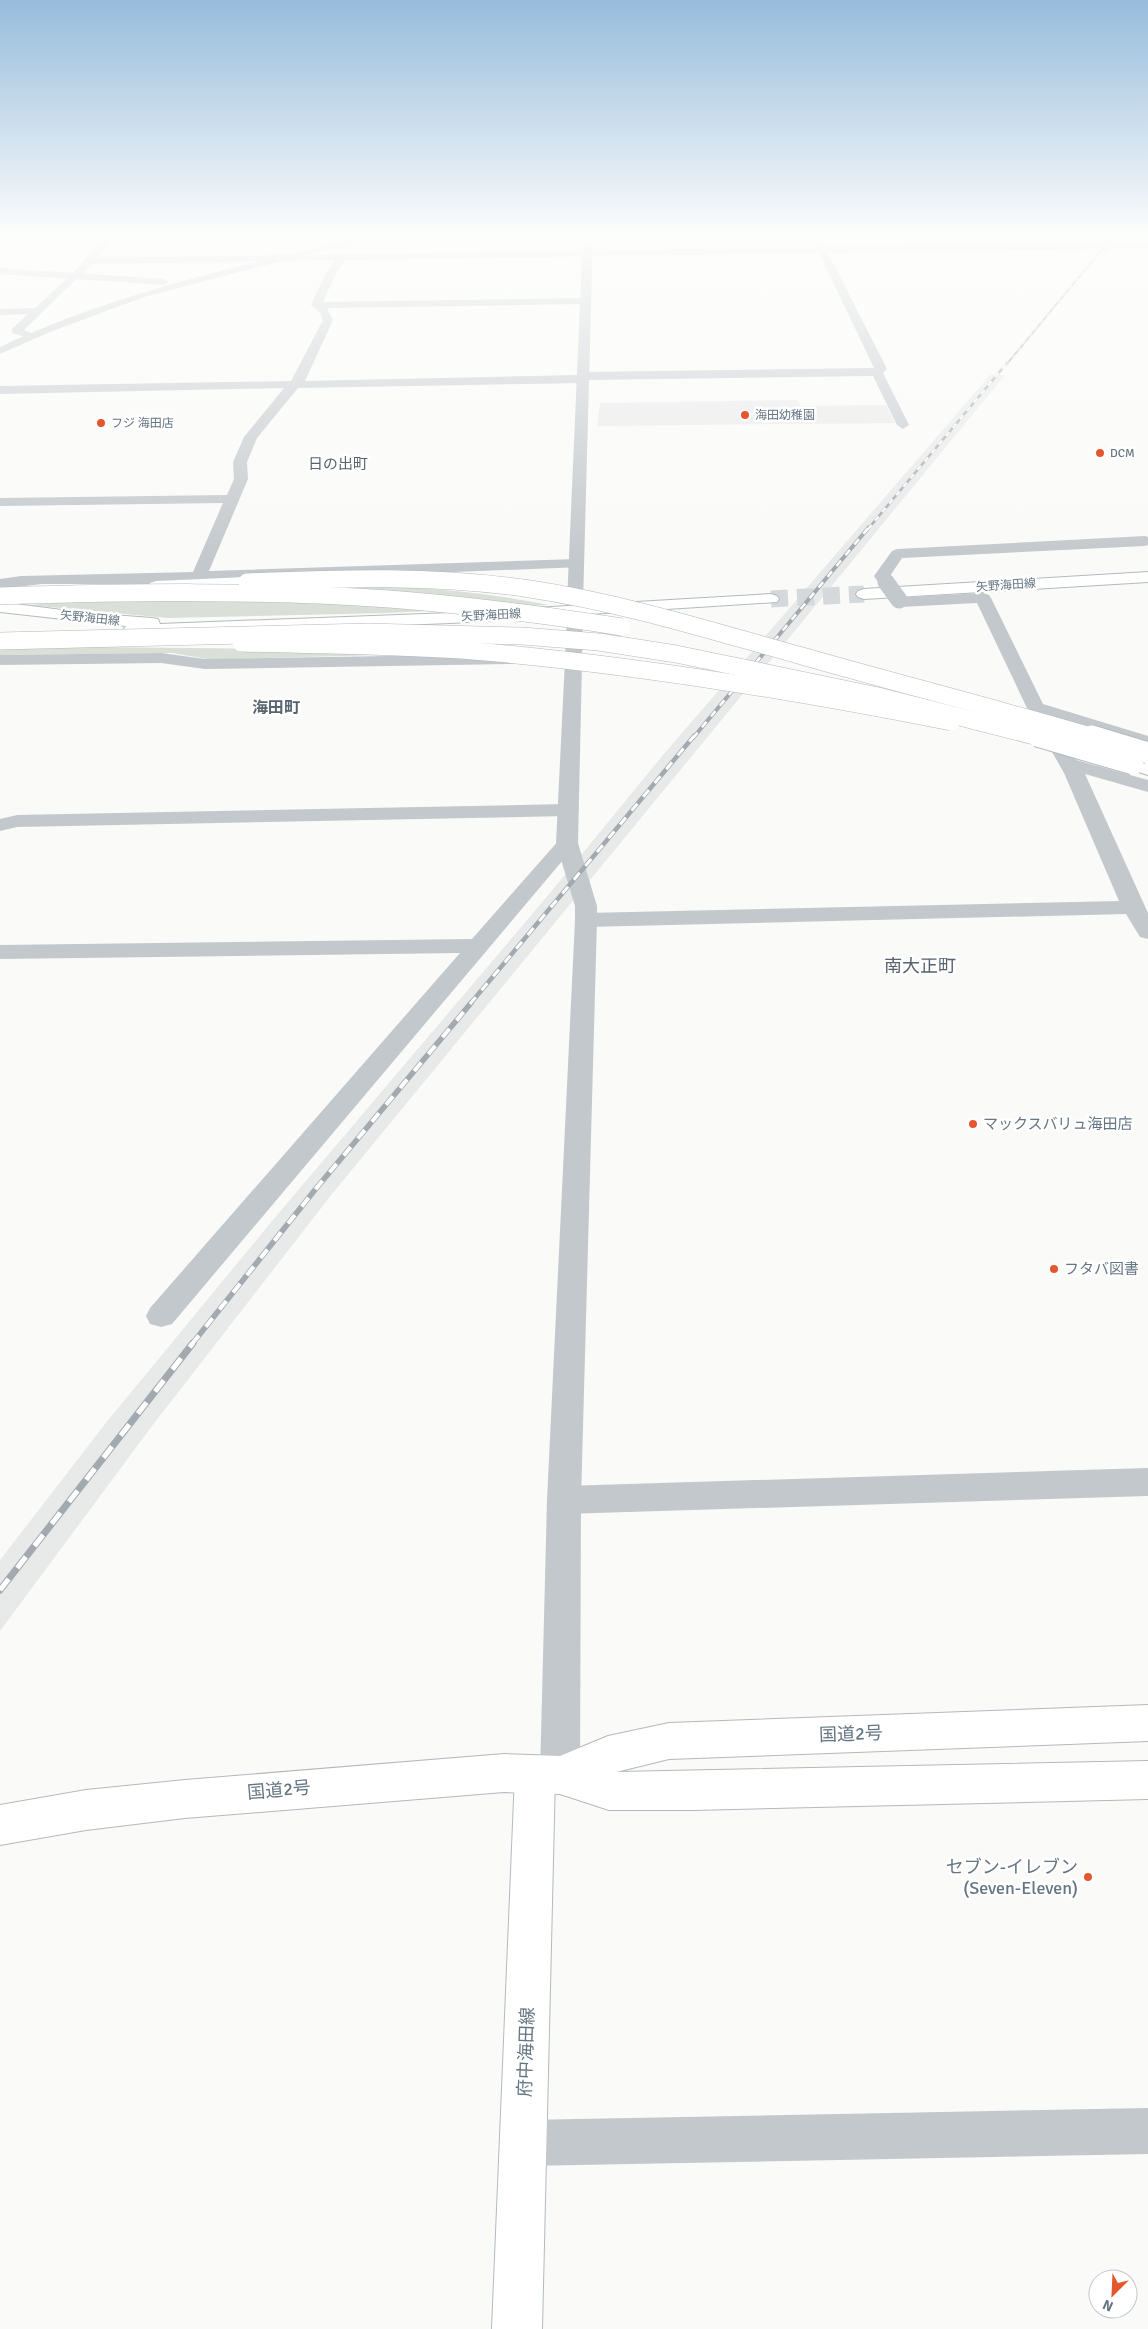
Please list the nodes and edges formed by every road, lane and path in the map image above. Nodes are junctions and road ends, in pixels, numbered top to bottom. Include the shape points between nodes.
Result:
1 (15, 344) edge
2 (317, 344) edge
3 (585, 344) edge
4 (868, 344) edge
5 (0, 351) edge
6 (877, 372) junction
7 (584, 378) junction
8 (293, 384) junction
9 (0, 390) edge
10 (903, 425) dead end
11 (233, 499) junction
12 (0, 502) edge
13 (1145, 541) dead end
14 (576, 564) junction
15 (199, 576) junction
16 (1148, 576) edge
17 (0, 584) edge
18 (864, 594) tunnel mouth
19 (0, 598) edge
20 (771, 599) tunnel mouth
21 (0, 608) edge
22 (211, 626) junction
23 (637, 630) dead end
24 (664, 636) dead end
25 (0, 637) edge
26 (0, 642) edge
27 (574, 658) junction
28 (0, 660) edge
29 (992, 708) junction
30 (1036, 708) junction
31 (1148, 742) edge
32 (1143, 762) edge
33 (1069, 764) junction
34 (1148, 786) edge
35 (569, 810) junction
36 (0, 825) edge
37 (567, 843) junction
38 (1133, 907) junction
39 (586, 920) junction
40 (1148, 932) edge
41 (480, 946) junction
42 (0, 952) edge
43 (161, 1316) dead end
44 (1148, 1482) edge
45 (564, 1500) junction
46 (1148, 1722) edge
47 (548, 1775) junction
48 (1148, 1780) edge
49 (0, 1825) edge
50 (1148, 2131) edge
51 (524, 2142) junction
52 (517, 2329) edge

1 - 5 street
2 - 8 street via 299,380
3 - 7 street
4 - 6 street via 881,369
6 - 7 street
6 - 10 street
7 - 8 street
7 - 14 street
8 - 9 street
8 - 11 street via 251,437 240,462 241,480
11 - 12 street
11 - 15 street
13 - 30 street, bridge via 897,554 882,576 900,602 983,598
14 - 15 street
14 - 27 street
15 - 17 street via 27,580
16 - 18 main road, 矢野海田線
19 - 23 main road, bridge via 160,592 372,598 506,610
19 - 29 main road, bridge via 247,582 402,579 490,584 539,590 666,619
20 - 22 main road, 矢野海田線 via 451,618
21 - 22 main road, 矢野海田線 via 85,618
22 - 25 main road, 矢野海田線
24 - 29 main road, bridge
26 - 32 main road, bridge via 241,643 459,650 564,660 836,699
26 - 32 main road, bridge via 368,632 522,636 599,642 685,655 878,696
27 - 28 street via 205,664 161,658
27 - 35 street
29 - 32 main road, bridge
30 - 31 street
30 - 33 street
33 - 34 street
33 - 38 street
35 - 36 street via 17,821
35 - 37 street
37 - 39 street via 586,906
37 - 41 street
38 - 39 street
38 - 40 street
39 - 45 street
41 - 42 street
41 - 43 street
44 - 45 street
45 - 47 street
46 - 47 main road, 国道2号 via 669,1741 608,1755
47 - 48 main road, 国道2号 via 609,1791
47 - 49 main road, 国道2号 via 472,1775 185,1798
47 - 51 main road, 府中海田線
50 - 51 street
51 - 52 main road, 府中海田線

